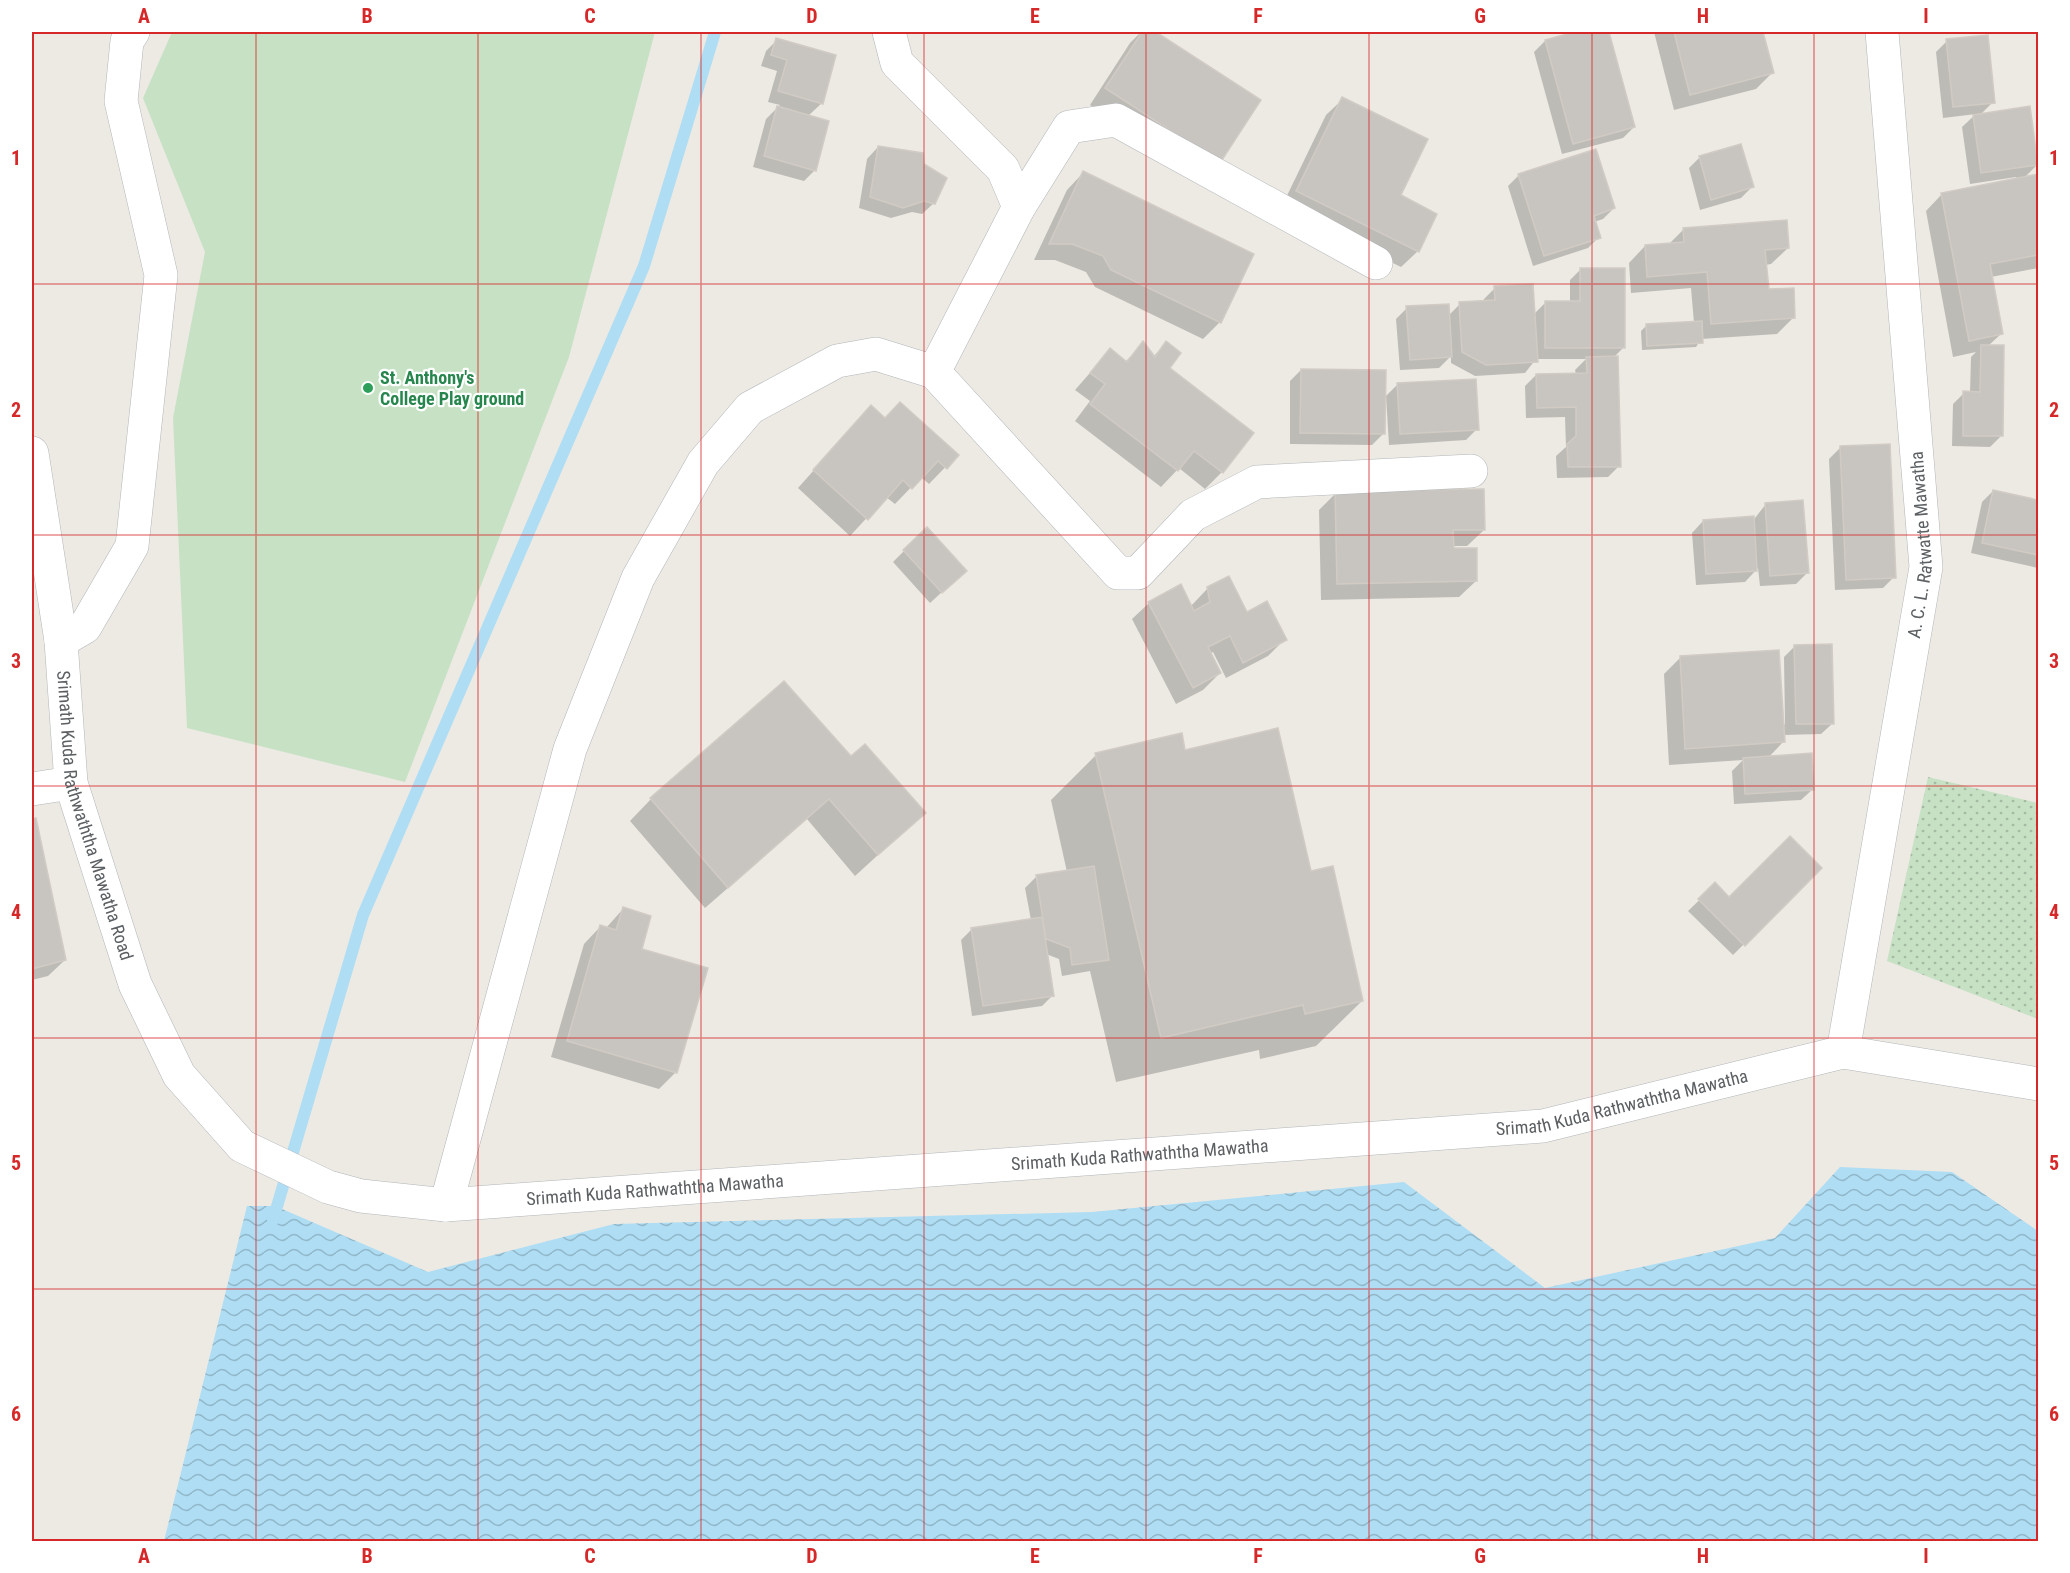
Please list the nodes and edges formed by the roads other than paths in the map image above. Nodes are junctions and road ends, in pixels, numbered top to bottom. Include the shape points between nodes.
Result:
1 (133, 32) edge
2 (889, 32) edge
3 (1882, 32) edge
4 (1020, 207) junction
5 (1376, 263) dead end
6 (934, 372) junction
7 (32, 453) edge
8 (1471, 471) dead end
9 (61, 641) junction
10 (71, 783) junction
11 (32, 789) edge
12 (1843, 1052) junction
13 (2038, 1084) edge
14 (242, 1146) joint
15 (446, 1205) junction

1 - 9 street via 127,41 121,101 161,276 132,546 85,627
2 - 4 street via 897,63 1003,169
3 - 12 street, A. C. L. Ratwatte Mawatha via 1926,567
4 - 5 street via 1068,127 1116,120
4 - 6 street
6 - 8 street via 1118,573 1138,573 1193,515 1257,482
6 - 15 street via 876,354 837,360 750,408 703,463 638,578 570,749
7 - 9 street, Srimath Kuda Rathwaththa Mawatha Road
9 - 10 street, Srimath Kuda Rathwaththa Mawatha Road
10 - 11 street
10 - 14 street, Srimath Kuda Rathwaththa Mawatha Road via 135,984 179,1075
12 - 13 street, Srimath Kuda Rathwaththa Mawatha
12 - 15 street, Srimath Kuda Rathwaththa Mawatha via 1543,1125
14 - 15 street, Srimath Kuda Rathwaththa Mawatha via 328,1187 361,1196

